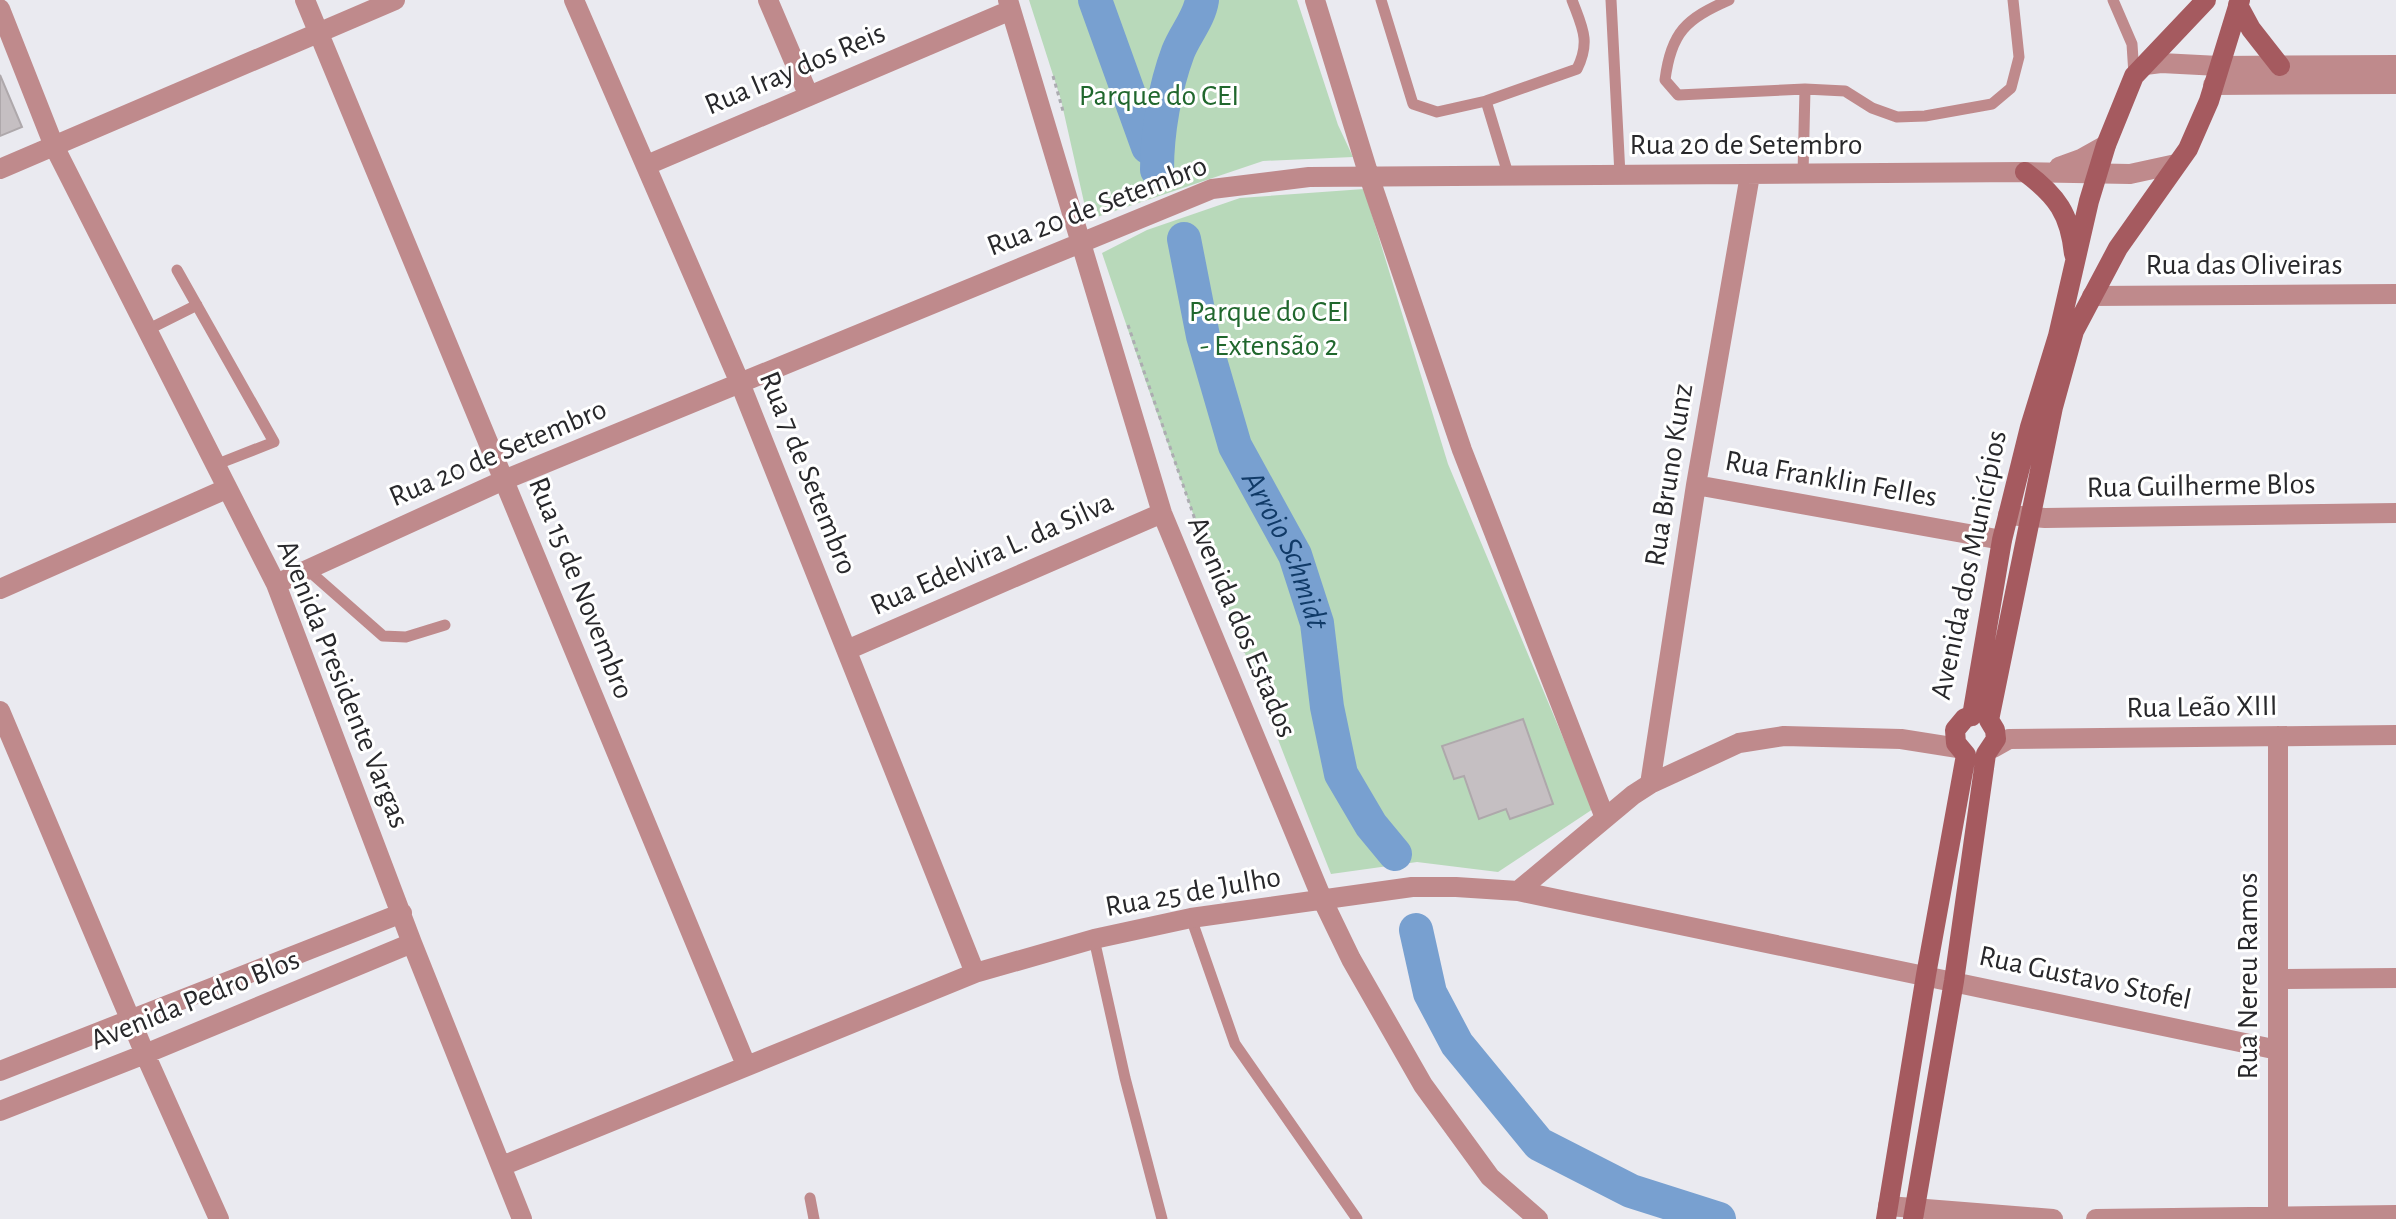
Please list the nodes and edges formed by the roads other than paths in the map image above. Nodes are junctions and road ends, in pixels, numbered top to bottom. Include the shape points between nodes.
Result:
1 (305, 0) edge
2 (395, 0) edge
3 (574, 0) edge
4 (768, 0) edge
5 (1315, 0) edge
6 (1381, 0) edge
7 (1572, 0) edge
8 (1611, 0) edge
9 (1729, 0) edge
10 (2013, 0) edge
11 (2113, 0) edge
12 (2206, 0) edge
13 (2239, 2) edge
14 (1009, 5) edge
15 (0, 9) edge
16 (318, 32) junction
17 (2396, 65) edge
18 (2280, 66) junction
19 (2139, 71) junction
20 (2216, 75) junction
21 (2307, 75) junction
22 (2359, 75) junction
23 (2396, 84) edge
24 (1805, 89) junction
25 (808, 94) junction
26 (1486, 101) junction
27 (2106, 145) junction
28 (54, 146) junction
29 (2176, 164) junction
30 (647, 165) junction
31 (0, 169) edge
32 (2025, 172) junction
33 (2098, 172) junction
34 (1803, 174) junction
35 (1620, 175) junction
36 (1750, 175) junction
37 (1509, 177) junction
38 (1370, 179) junction
39 (1082, 242) junction
40 (2075, 264) junction
41 (177, 270) dead end
42 (2396, 294) edge
43 (2092, 296) junction
44 (197, 305) junction
45 (147, 330) junction
46 (740, 383) junction
47 (215, 465) junction
48 (504, 480) junction
49 (1696, 485) junction
50 (226, 489) junction
51 (1162, 513) junction
52 (2396, 513) edge
53 (2008, 515) junction
54 (2030, 518) junction
55 (2002, 540) junction
56 (308, 570) junction
57 (276, 584) junction
58 (0, 589) edge
59 (445, 625) dead end
60 (847, 650) junction
61 (0, 711) edge
62 (2396, 735) edge
63 (2278, 736) junction
64 (1980, 738) junction
65 (1650, 784) junction
66 (1605, 818) junction
67 (1518, 891) junction
68 (1323, 901) junction
69 (402, 913) junction
70 (1191, 918) junction
71 (1094, 939) junction
72 (412, 943) junction
73 (975, 973) junction
74 (1926, 975) junction
75 (2396, 978) edge
76 (2278, 979) junction
77 (1954, 981) junction
78 (130, 1019) junction
79 (2278, 1050) junction
80 (145, 1054) junction
81 (746, 1065) junction
82 (0, 1071) edge
83 (0, 1111) edge
84 (502, 1166) junction
85 (810, 1198) dead end
86 (1887, 1212) edge
87 (1913, 1214) edge
88 (2396, 1215) edge
89 (2278, 1217) junction
90 (219, 1219) edge
91 (522, 1219) edge
92 (814, 1219) edge
93 (1162, 1219) edge
94 (1357, 1219) edge
95 (1538, 1219) edge
96 (2053, 1219) edge
97 (2096, 1219) edge

1 - 16 street, Rua 15 de Novembro
2 - 16 street
3 - 30 street, Rua 7 de Setembro
4 - 25 street
5 - 38 street
6 - 26 lane via 1413,104 1437,112
7 - 26 lane via 1585,38 1577,69
8 - 35 lane
9 - 24 lane via 1684,26 1668,52 1665,80 1678,95
10 - 24 lane via 2019,57 2011,88 1992,104 1897,117 1845,91
11 - 19 lane
12 - 19 main road, Avenida dos Municípios
13 - 18 main road via 2251,29
13 - 20 main road, Avenida dos Municípios
14 - 25 street, Rua Iray dos Reis
14 - 39 street, Avenida dos Estados
15 - 28 street, Avenida Presidente Vargas
16 - 28 street
16 - 48 street, Rua 15 de Novembro
17 - 22 street
18 - 20 street
18 - 21 street
19 - 20 street via 2161,63
19 - 27 main road, Avenida dos Municípios
20 - 21 street
20 - 29 main road, Avenida dos Municípios via 2188,149
21 - 22 street
22 - 23 street
24 - 34 lane
25 - 30 street, Rua Iray dos Reis
26 - 37 lane
27 - 32 street via 2067,164
27 - 33 main road, Avenida dos Municípios
28 - 31 street
28 - 45 street, Avenida Presidente Vargas
29 - 33 street, Rua 20 de Setembro via 2130,174
29 - 43 main road, Avenida dos Municípios
30 - 46 street, Rua 7 de Setembro
32 - 33 street, Rua 20 de Setembro
32 - 34 street, Rua 20 de Setembro
32 - 40 main road via 2061,206
33 - 40 main road, Avenida dos Municípios
34 - 36 street, Rua 20 de Setembro
35 - 36 street, Rua 20 de Setembro
35 - 37 street, Rua 20 de Setembro
36 - 49 street, Rua Bruno Kunz
37 - 38 street, Rua 20 de Setembro
38 - 39 street, Rua 20 de Setembro via 1309,177 1212,189
38 - 66 street via 1462,450
39 - 46 street, Rua 20 de Setembro
39 - 51 street, Avenida dos Estados
40 - 53 main road, Avenida dos Municípios
41 - 44 lane
42 - 43 street, Rua das Oliveiras
43 - 54 main road, Avenida dos Municípios via 2070,345
44 - 45 lane
44 - 47 lane via 274,442
45 - 47 street, Avenida Presidente Vargas
46 - 48 street, Rua 20 de Setembro
46 - 60 street, Rua 7 de Setembro
47 - 50 street, Avenida Presidente Vargas
48 - 56 street, Rua 20 de Setembro
48 - 81 street, Rua 15 de Novembro
49 - 55 street, Rua Franklin Felles
49 - 65 street, Rua Bruno Kunz
50 - 57 street, Avenida Presidente Vargas
50 - 58 street
51 - 60 street, Rua Edelvira L. da Silva
51 - 68 street, Avenida dos Estados
52 - 54 street, Rua Guilherme Blos
53 - 54 street, Rua Guilherme Blos
53 - 55 main road, Avenida dos Municípios
54 - 64 main road, Avenida dos Municípios
55 - 64 main road, Avenida dos Municípios
56 - 57 street, Rua 20 de Setembro
56 - 59 lane via 383,636 406,637
57 - 69 street, Avenida Presidente Vargas
60 - 73 street, Rua 7 de Setembro
61 - 78 street
62 - 63 street, Rua Leão XIII
63 - 64 street, Rua Leão XIII
63 - 76 street, Rua Nereu Ramos
64 - 65 street, Rua Leão XIII via 1784,736 1739,743
64 - 74 main road, Avenida dos Municípios
64 - 77 main road, Avenida dos Municípios
65 - 66 street, Rua Leão XIII
66 - 67 street, Rua Leão XIII
67 - 68 street, Rua 25 de Julho via 1412,887
67 - 74 street, Rua 25 de Julho
68 - 70 street, Rua 25 de Julho
68 - 95 street, Avenida dos Estados via 1423,1085 1490,1177
69 - 72 street, Avenida Presidente Vargas
69 - 78 street, Avenida Pedro Blos
70 - 71 street, Rua 25 de Julho
70 - 94 lane via 1235,1044
71 - 73 street, Rua 25 de Julho
71 - 93 lane
72 - 80 street, Avenida Pedro Blos
72 - 84 street, Avenida Presidente Vargas
73 - 81 street, Rua 25 de Julho
74 - 77 street, Rua Gustavo Stofel
74 - 86 main road, Avenida dos Municípios
75 - 76 street
76 - 79 street, Rua Nereu Ramos
77 - 79 street, Rua Gustavo Stofel
77 - 87 main road, Avenida dos Municípios
78 - 80 street
78 - 82 street, Avenida Pedro Blos
79 - 89 street, Rua Nereu Ramos
80 - 83 street, Avenida Pedro Blos
80 - 90 street
81 - 84 street, Rua 25 de Julho
84 - 91 street, Avenida Presidente Vargas
85 - 92 lane
86 - 87 street
87 - 96 street
88 - 89 street
89 - 97 street

